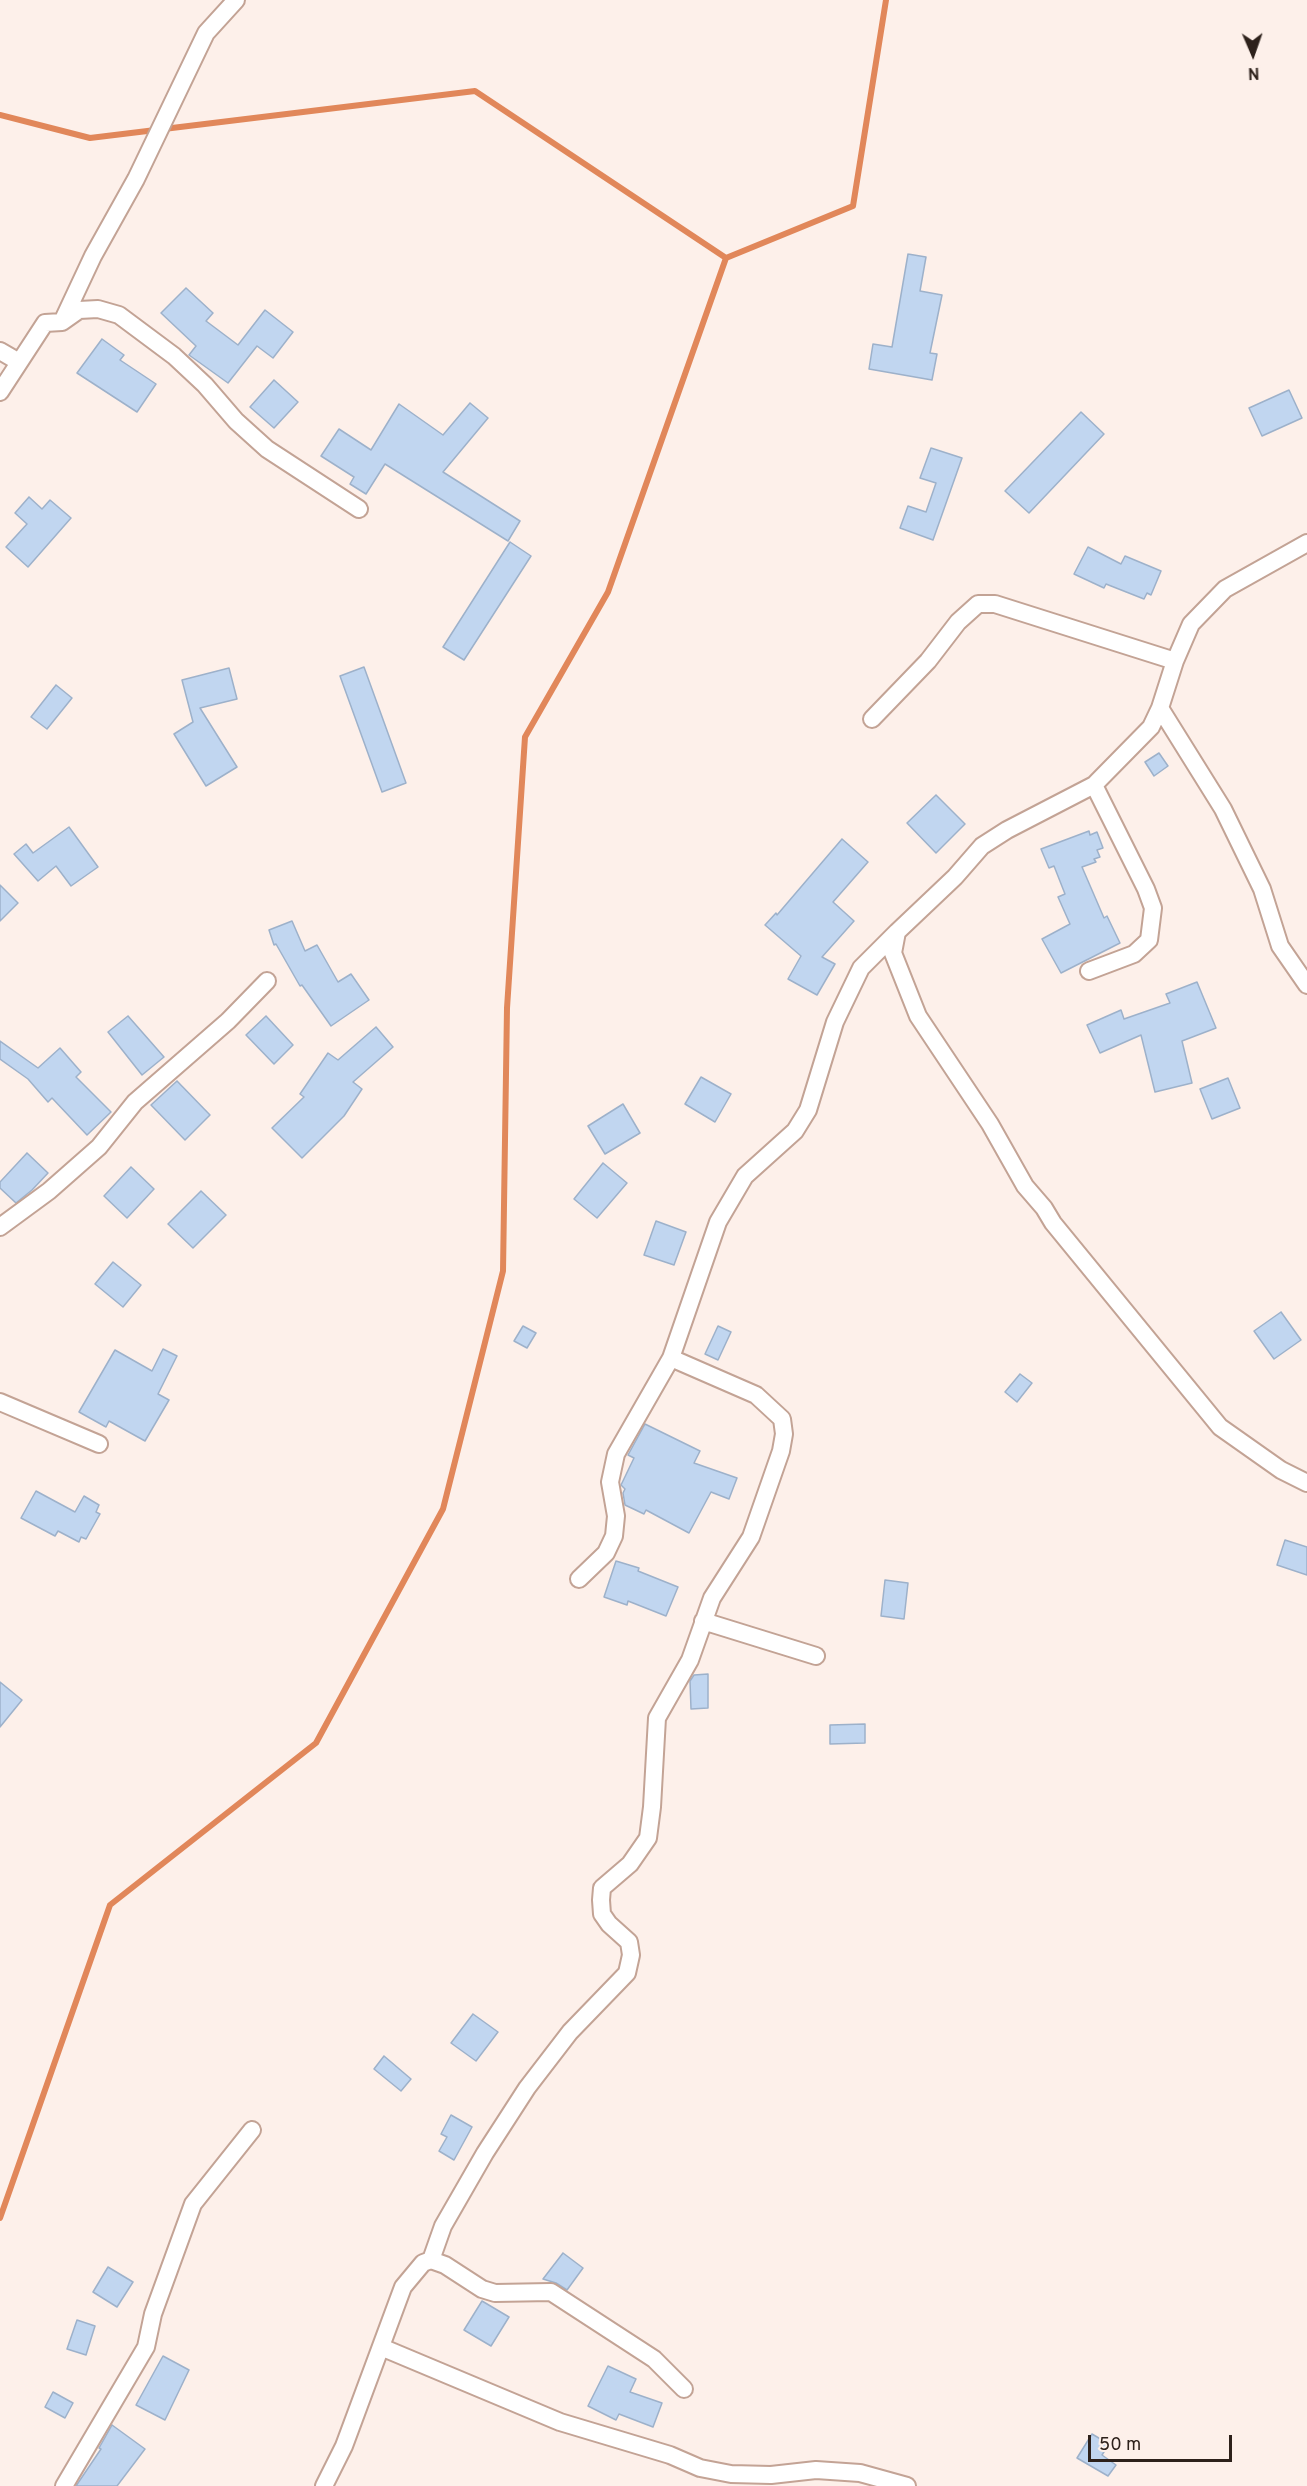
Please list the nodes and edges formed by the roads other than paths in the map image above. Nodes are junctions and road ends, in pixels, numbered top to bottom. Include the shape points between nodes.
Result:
1 (236, 0) edge
2 (62, 322) junction
3 (0, 351) edge
4 (19, 362) junction
5 (0, 392) edge
6 (359, 509) dead end
7 (1307, 543) edge
8 (1175, 661) junction
9 (1160, 708) junction
10 (872, 718) dead end
11 (1094, 785) junction
12 (897, 932) junction
13 (1089, 971) dead end
14 (267, 981) dead end
15 (1307, 985) edge
16 (0, 1227) edge
17 (671, 1358) junction
18 (0, 1402) edge
19 (99, 1444) dead end
20 (1307, 1483) edge
21 (579, 1579) dead end
22 (703, 1621) junction
23 (816, 1656) dead end
24 (252, 2130) dead end
25 (430, 2260) junction
26 (381, 2347) junction
27 (684, 2389) dead end
28 (64, 2486) edge
29 (324, 2486) edge
30 (907, 2486) edge

1 - 2 street via 206,33
2 - 4 street via 45,323
2 - 6 street via 79,310 98,309 119,315 174,356 267,449
3 - 4 street
4 - 5 street
7 - 8 street via 1225,590 1191,624
8 - 9 street
8 - 10 street via 995,604 978,604
9 - 11 street via 1151,727
9 - 15 street via 1223,809 1262,889 1280,946
11 - 12 street via 982,846
11 - 13 street via 1153,908 1149,940 1134,954
12 - 17 street via 861,968 835,1022 808,1110 795,1131 745,1176 718,1222
12 - 20 street via 893,953 918,1016 990,1124 1025,1186 1220,1427 1281,1470
14 - 16 street via 135,1102 99,1147 50,1191
17 - 21 street via 616,1454 610,1482 616,1516 614,1536 606,1553
17 - 22 street via 756,1395 782,1419 784,1434 751,1537 712,1598
18 - 19 street
22 - 23 street
22 - 25 street via 690,1660 657,1718 648,1838 630,1864 602,1888 602,1914 629,1942 627,1973 570,2032 527,2088 443,2226
24 - 28 street via 193,2204 153,2314 146,2347
25 - 26 street via 403,2287
25 - 27 street via 495,2293 551,2292 654,2359
26 - 29 street via 344,2446
26 - 30 street via 560,2422 700,2468 731,2474 816,2470 860,2473

